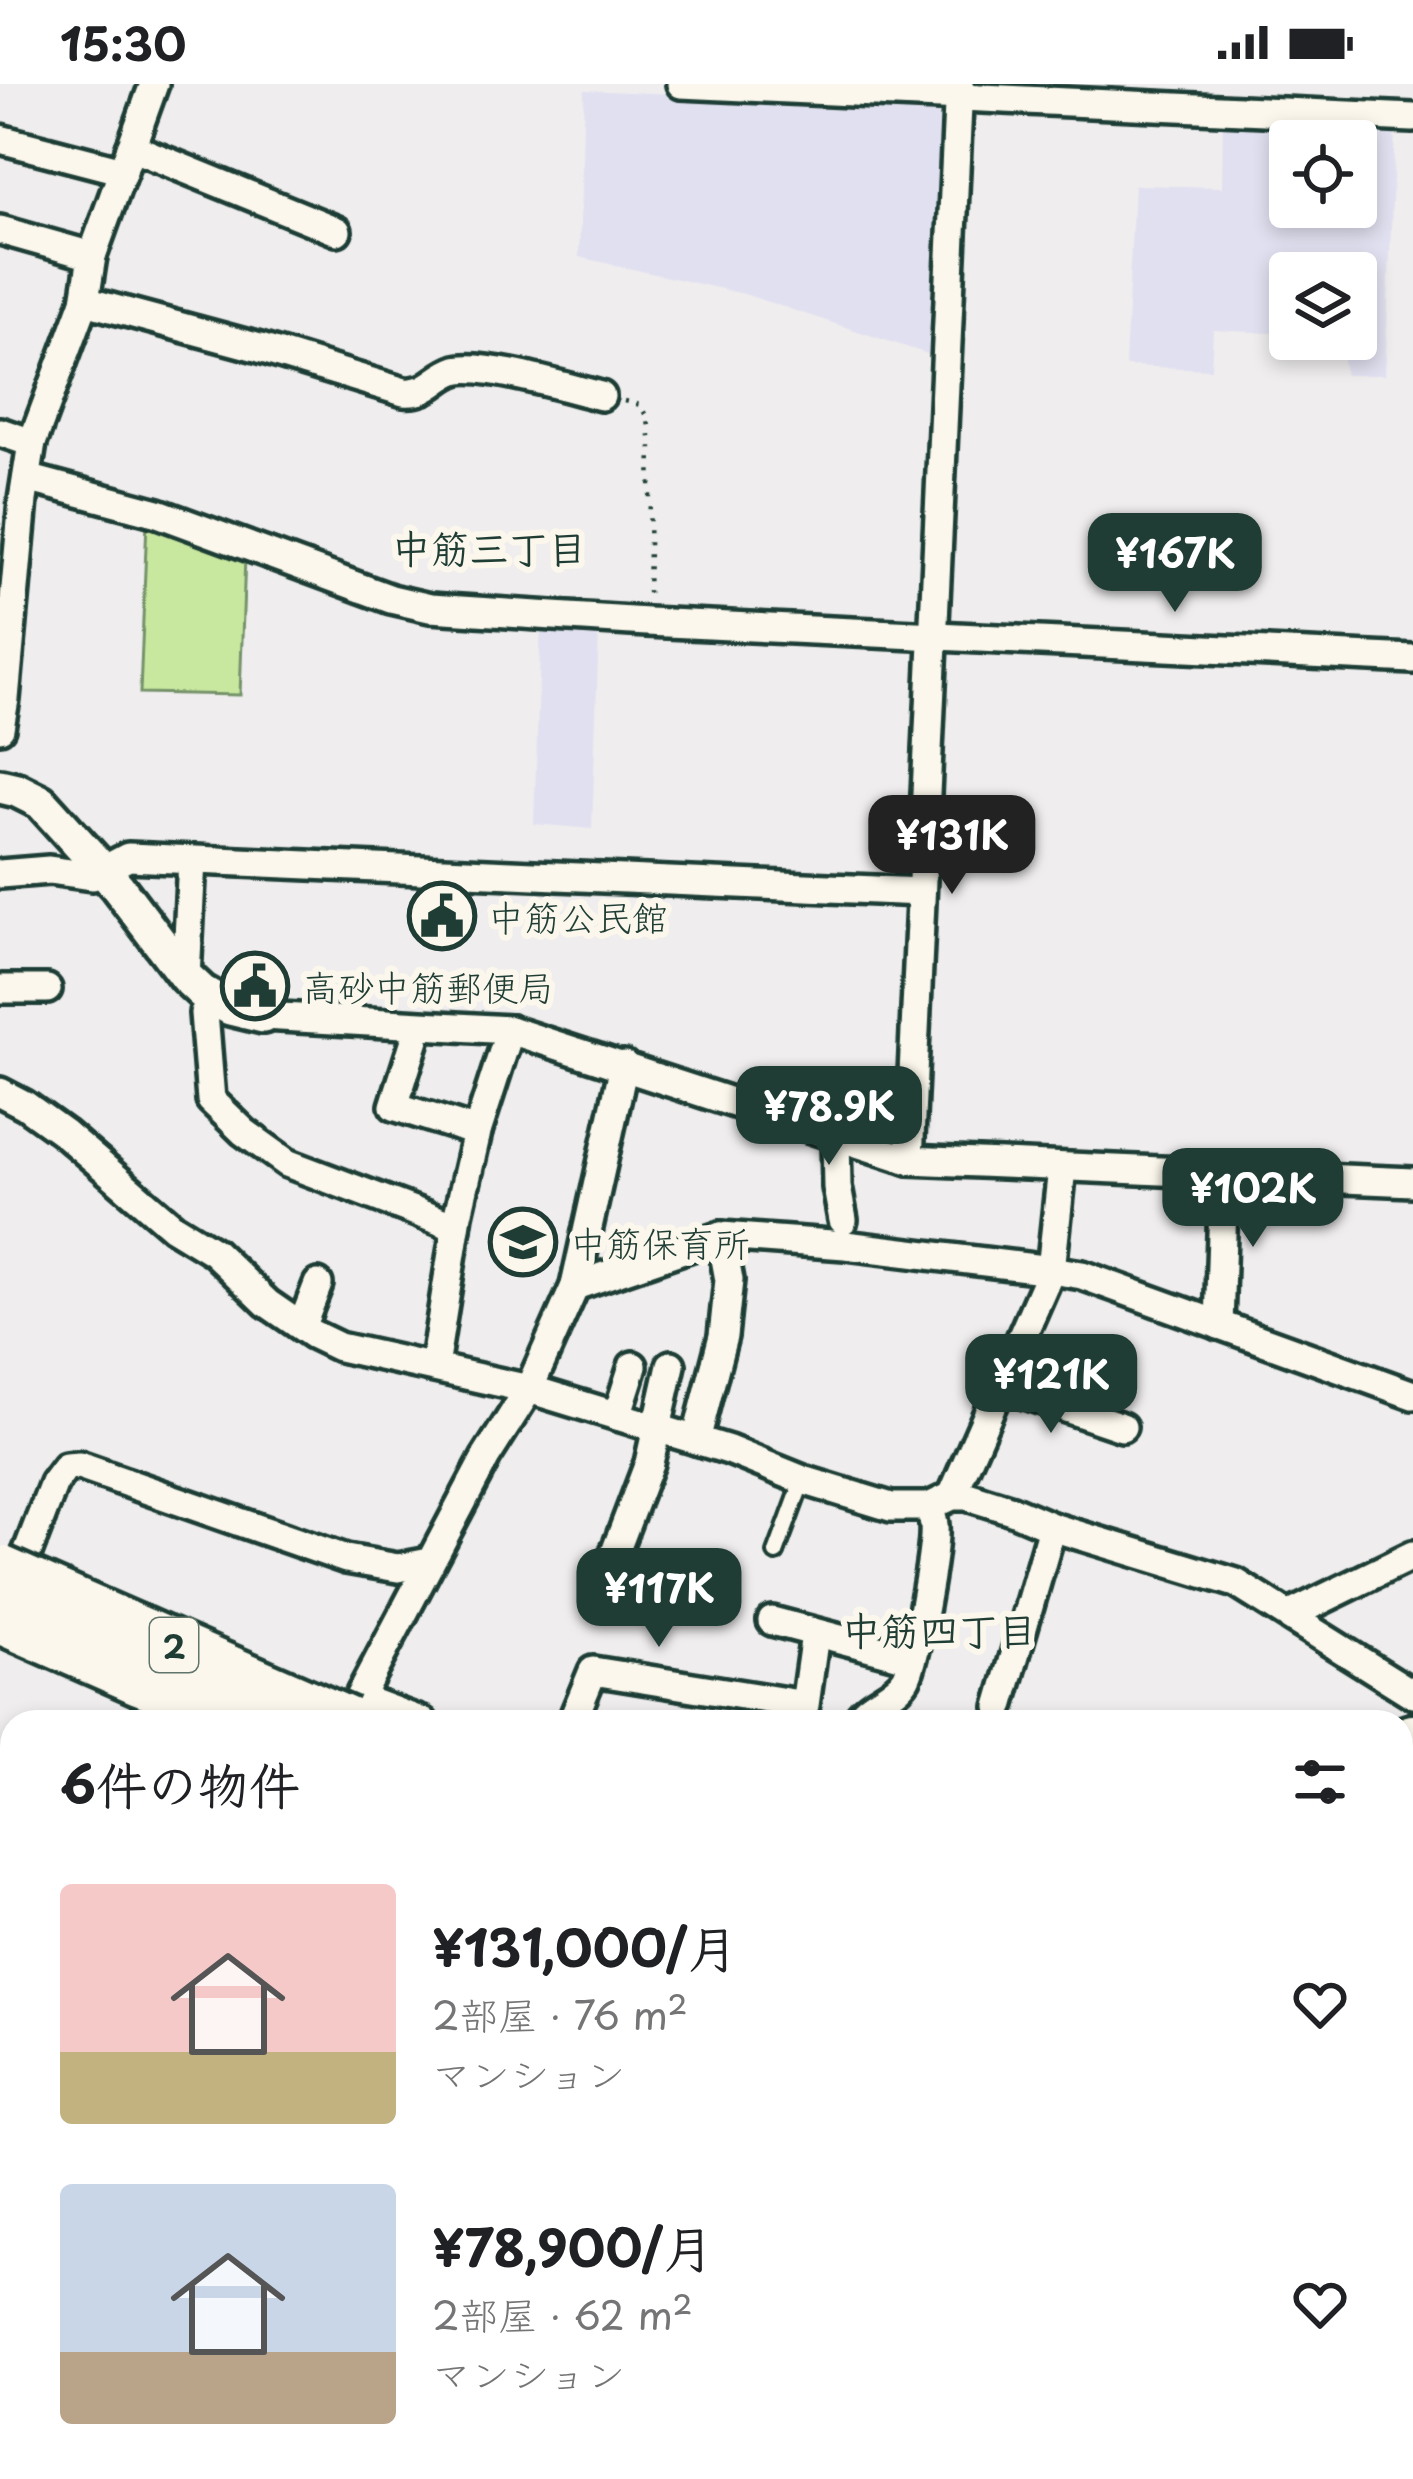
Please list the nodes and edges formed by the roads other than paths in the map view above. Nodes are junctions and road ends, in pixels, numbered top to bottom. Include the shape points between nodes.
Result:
1 (154, 84) edge
2 (681, 84) edge
3 (958, 90) edge
4 (1413, 118) edge
5 (0, 140) edge
6 (127, 159) junction
7 (0, 230) edge
8 (337, 231) dead end
9 (92, 256) junction
10 (85, 302) junction
11 (601, 396) road end
12 (0, 432) edge
13 (32, 443) junction
14 (16, 493) edge
15 (933, 634) junction
16 (1413, 659) edge
17 (0, 728) edge
18 (0, 786) edge
19 (192, 860) junction
20 (102, 871) junction
21 (0, 874) edge
22 (921, 892) junction
23 (186, 977) junction
24 (0, 989) edge
25 (47, 989) dead end
26 (214, 1000) junction
27 (262, 1016) joint
28 (414, 1026) junction
29 (510, 1030) junction
30 (624, 1065) junction
31 (0, 1092) edge
32 (477, 1132) junction
33 (836, 1137) junction
34 (909, 1160) junction
35 (1062, 1168) junction
36 (1224, 1174) junction
37 (1413, 1182) edge
38 (843, 1220) dead end
39 (456, 1227) junction
40 (721, 1237) junction
41 (1051, 1270) junction
42 (318, 1284) dead end
43 (575, 1286) junction
44 (298, 1324) junction
45 (1219, 1325) junction
46 (671, 1365) dead end
47 (434, 1366) junction
48 (633, 1366) dead end
49 (1000, 1386) junction
50 (529, 1389) junction
51 (1413, 1395) edge
52 (617, 1416) junction
53 (1122, 1427) dead end
54 (656, 1428) junction
55 (696, 1440) junction
56 (803, 1480) junction
57 (941, 1502) junction
58 (1052, 1527) junction
59 (776, 1553) dead end
60 (1413, 1555) edge
61 (430, 1562) junction
62 (608, 1571) dead end
63 (3, 1593) edge
64 (1290, 1615) junction
65 (772, 1621) dead end
66 (814, 1634) junction
67 (912, 1658) junction
68 (1413, 1694) edge
69 (1000, 1708) dead end
70 (211, 1710) edge
71 (327, 1710) edge
72 (347, 1710) edge
73 (577, 1710) edge
74 (864, 1710) edge

1 - 6 street
2 - 3 street
3 - 4 street
3 - 15 street
5 - 6 street
6 - 8 street via 312,209
6 - 9 street
7 - 9 street
9 - 10 street
10 - 11 street via 404,392 478,369
10 - 13 street
12 - 13 street
13 - 14 street
14 - 15 street via 158,513 430,608
14 - 17 street
15 - 16 street
15 - 22 street
18 - 20 street via 41,802
19 - 20 street via 128,857
19 - 22 street
19 - 23 street
20 - 21 street
20 - 23 street
22 - 34 street
23 - 26 street
24 - 25 street
26 - 27 street
26 - 39 street via 205,1013 212,1100 244,1132 287,1162
27 - 28 street
28 - 29 street
28 - 32 street via 394,1106
29 - 30 street
29 - 32 street
30 - 33 street
30 - 43 street
31 - 44 street via 64,1133
32 - 39 street
33 - 34 street
33 - 38 street
34 - 35 street
35 - 36 street
35 - 41 street
36 - 37 street
36 - 45 street
39 - 47 street
40 - 41 street
40 - 43 street
40 - 55 street via 725,1318
41 - 45 street
41 - 49 street
42 - 44 street
43 - 50 street
44 - 47 street via 339,1347
45 - 51 street
46 - 54 street
47 - 50 street
48 - 52 street
49 - 53 street
49 - 57 street
50 - 52 street
50 - 61 street
52 - 54 street
54 - 55 street
54 - 62 street
55 - 56 street
56 - 57 street via 891,1507
56 - 59 lane
57 - 58 street via 968,1496
57 - 67 street
58 - 64 street via 1236,1582
58 - 69 street via 1010,1642
60 - 64 street
61 - 63 street via 398,1568 346,1559 66,1467
61 - 72 street
63 - 70 highway, 2, bridge via 139,1680
63 - 71 highway, 2, bridge
64 - 68 street
65 - 66 street
66 - 67 street
66 - 73 street via 805,1705 593,1671
67 - 74 street via 897,1689

